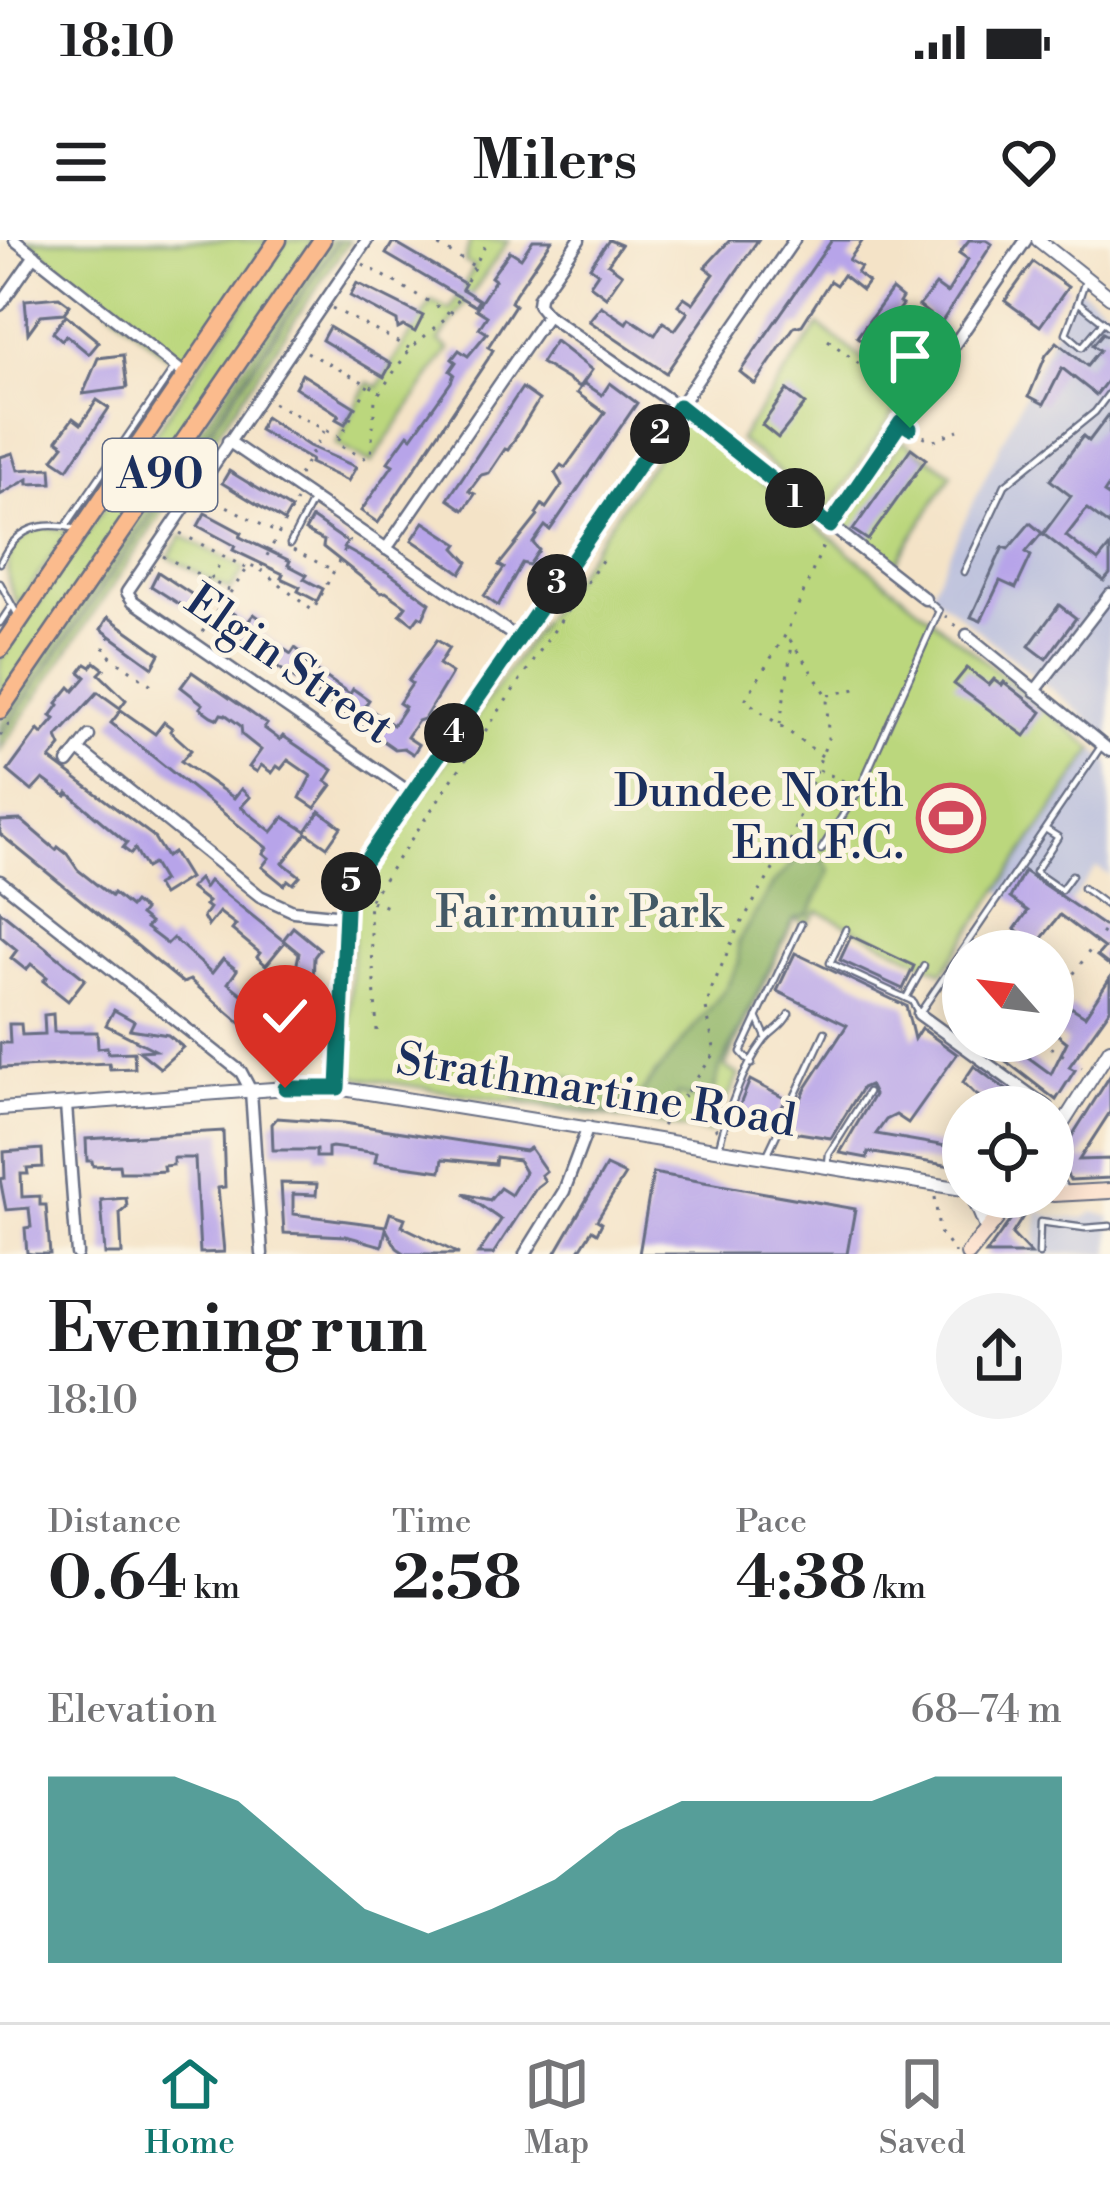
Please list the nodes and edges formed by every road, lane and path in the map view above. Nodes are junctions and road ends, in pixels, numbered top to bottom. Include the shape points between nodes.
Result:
1 (15, 240) edge
2 (278, 240) edge
3 (322, 240) edge
4 (367, 240) edge
5 (428, 240) edge
6 (488, 240) edge
7 (579, 240) edge
8 (794, 240) edge
9 (1026, 240) edge
10 (1037, 240) edge
11 (34, 255) junction
12 (353, 259) junction
13 (476, 266) junction
14 (1086, 278) junction
15 (1107, 289) edge
16 (1078, 302) junction
17 (323, 304) junction
18 (0, 305) edge
19 (450, 314) junction
20 (547, 315) junction
21 (1107, 325) edge
22 (900, 328) dead end
23 (828, 340) dead end
24 (294, 346) junction
25 (410, 349) junction
26 (945, 358) junction
27 (181, 371) junction
28 (368, 385) junction
29 (379, 391) junction
30 (1110, 392) edge
31 (259, 396) junction
32 (913, 405) junction
33 (679, 406) junction
34 (901, 422) junction
35 (325, 430) junction
36 (958, 430) dead end
37 (341, 438) junction
38 (228, 441) junction
39 (298, 488) junction
40 (195, 489) junction
41 (314, 499) junction
42 (830, 526) junction
43 (169, 527) junction
44 (74, 528) junction
45 (357, 528) junction
46 (277, 537) junction
47 (290, 544) dead end
48 (386, 549) junction
49 (153, 550) junction
50 (608, 554) dead end
51 (224, 556) junction
52 (0, 563) edge
53 (247, 568) junction
54 (260, 569) junction
55 (334, 571) junction
56 (964, 572) dead end
57 (211, 581) junction
58 (0, 583) edge
59 (231, 591) junction
60 (1110, 594) edge
61 (926, 598) joint
62 (939, 611) junction
63 (16, 613) junction
64 (0, 623) edge
65 (786, 634) junction
66 (967, 635) joint
67 (110, 636) dead end
68 (519, 640) junction
69 (194, 643) junction
70 (792, 643) junction
71 (0, 649) edge
72 (153, 686) dead end
73 (856, 689) dead end
74 (1036, 691) junction
75 (827, 695) junction
76 (0, 710) edge
77 (780, 725) junction
78 (89, 736) dead end
79 (1108, 744) edge
80 (79, 750) junction
81 (822, 756) junction
82 (68, 763) dead end
83 (818, 770) junction
84 (860, 788) junction
85 (412, 794) junction
86 (1048, 830) junction
87 (821, 850) dead end
88 (1072, 875) dead end
89 (0, 881) edge
90 (1083, 888) dead end
91 (347, 893) junction
92 (369, 901) junction
93 (390, 908) dead end
94 (1110, 908) edge
95 (345, 916) junction
96 (1110, 922) edge
97 (800, 924) dead end
98 (846, 929) dead end
99 (924, 966) dead end
100 (1074, 973) edge
101 (906, 998) junction
102 (789, 1014) dead end
103 (919, 1014) junction
104 (757, 1017) junction
105 (377, 1031) dead end
106 (825, 1032) dead end
107 (766, 1037) junction
108 (1110, 1048) edge
109 (1073, 1062) edge
110 (752, 1064) junction
111 (1093, 1075) junction
112 (1018, 1086) edge
113 (338, 1088) junction
114 (686, 1088) junction
115 (251, 1091) junction
116 (868, 1092) dead end
117 (1074, 1094) edge
118 (66, 1105) junction
119 (0, 1108) edge
120 (588, 1126) junction
121 (654, 1137) junction
122 (719, 1147) junction
123 (767, 1155) junction
124 (828, 1164) junction
125 (935, 1183) junction
126 (942, 1184) edge
127 (1110, 1191) edge
128 (1074, 1193) edge
129 (982, 1218) edge
130 (997, 1218) edge
131 (1110, 1226) edge
132 (987, 1230) junction
133 (77, 1254) edge
134 (262, 1254) edge
135 (525, 1254) edge
136 (957, 1254) edge
137 (968, 1254) edge
138 (1039, 1254) edge

1 - 11 street
2 - 27 highway, A90
3 - 76 highway, A90
4 - 12 street
5 - 13 path
6 - 13 path
7 - 20 street via 539,297
8 - 33 street
9 - 26 street
10 - 14 street
11 - 18 street
11 - 27 street
12 - 17 street
12 - 19 path
13 - 19 path
14 - 15 street
14 - 16 lane
16 - 21 lane
16 - 21 lane via 1066,333 1082,347
17 - 24 street
17 - 25 path
19 - 25 path
20 - 33 street
20 - 48 street
22 - 26 street
23 - 32 path
24 - 28 path
24 - 31 street
25 - 29 path
26 - 32 street
27 - 44 highway, A90
28 - 29 path
28 - 37 path
29 - 37 path via 371,455 338,444
30 - 56 lane via 1005,485
31 - 35 path
31 - 38 street
32 - 34 street
33 - 42 street
33 - 68 street
34 - 36 path via 932,441
34 - 42 street
35 - 37 path
35 - 39 path
38 - 39 street
38 - 40 street
39 - 41 street
39 - 46 path
40 - 43 street
40 - 46 path
41 - 45 street
41 - 47 lane
42 - 61 street
42 - 65 path
43 - 49 street
43 - 51 path
44 - 52 lane via 39,524 22,532
44 - 63 highway, A90
45 - 48 street
45 - 55 path
46 - 54 path
46 - 55 path
48 - 68 street
49 - 57 path
49 - 69 street, Elgin Street via 127,592
50 - 92 path
51 - 53 path
51 - 57 path
53 - 54 path
53 - 59 path
54 - 55 path via 313,611
57 - 59 path
58 - 63 lane
59 - 69 path
60 - 74 street
61 - 62 lane
62 - 66 path
62 - 84 lane
63 - 64 lane
63 - 71 highway, A90
65 - 70 path
65 - 77 path via 745,700
66 - 74 street
67 - 72 path via 103,651
68 - 85 street
69 - 85 street, Elgin Street
70 - 75 path
70 - 77 path
73 - 75 path
74 - 79 street
75 - 81 path
77 - 81 path
78 - 80 street
79 - 86 lane
80 - 82 street
80 - 95 street via 260,896 293,911
81 - 83 path
83 - 84 path
83 - 114 path via 712,988 706,1008 715,1053
84 - 87 lane
85 - 91 street
86 - 88 lane via 1058,837 1036,872 1061,890
86 - 103 lane
89 - 115 street via 241,1072
90 - 94 lane
91 - 92 path
91 - 95 street
92 - 93 path
92 - 105 path
95 - 113 street
96 - 100 path
97 - 104 lane
98 - 101 lane via 830,963
99 - 101 lane
101 - 103 lane
102 - 107 lane
103 - 112 street
104 - 107 lane
104 - 110 lane via 741,1052
106 - 123 lane
107 - 110 lane
108 - 111 street
109 - 111 path
110 - 122 lane
111 - 117 street
113 - 115 street, Strathmartine Road
113 - 120 street, Strathmartine Road
114 - 121 path
114 - 122 path via 717,1131
115 - 118 street, Strathmartine Road
115 - 134 street
116 - 124 lane
118 - 119 street, Strathmartine Road
118 - 133 street
120 - 121 street, Strathmartine Road
120 - 135 street via 564,1191
121 - 122 street, Strathmartine Road
122 - 123 street, Strathmartine Road
123 - 124 street, Strathmartine Road
124 - 125 street, Strathmartine Road
125 - 126 street, Strathmartine Road
125 - 136 path via 939,1232
127 - 128 main road
129 - 132 street
130 - 132 main road
131 - 138 lane via 1040,1222
132 - 137 main road

